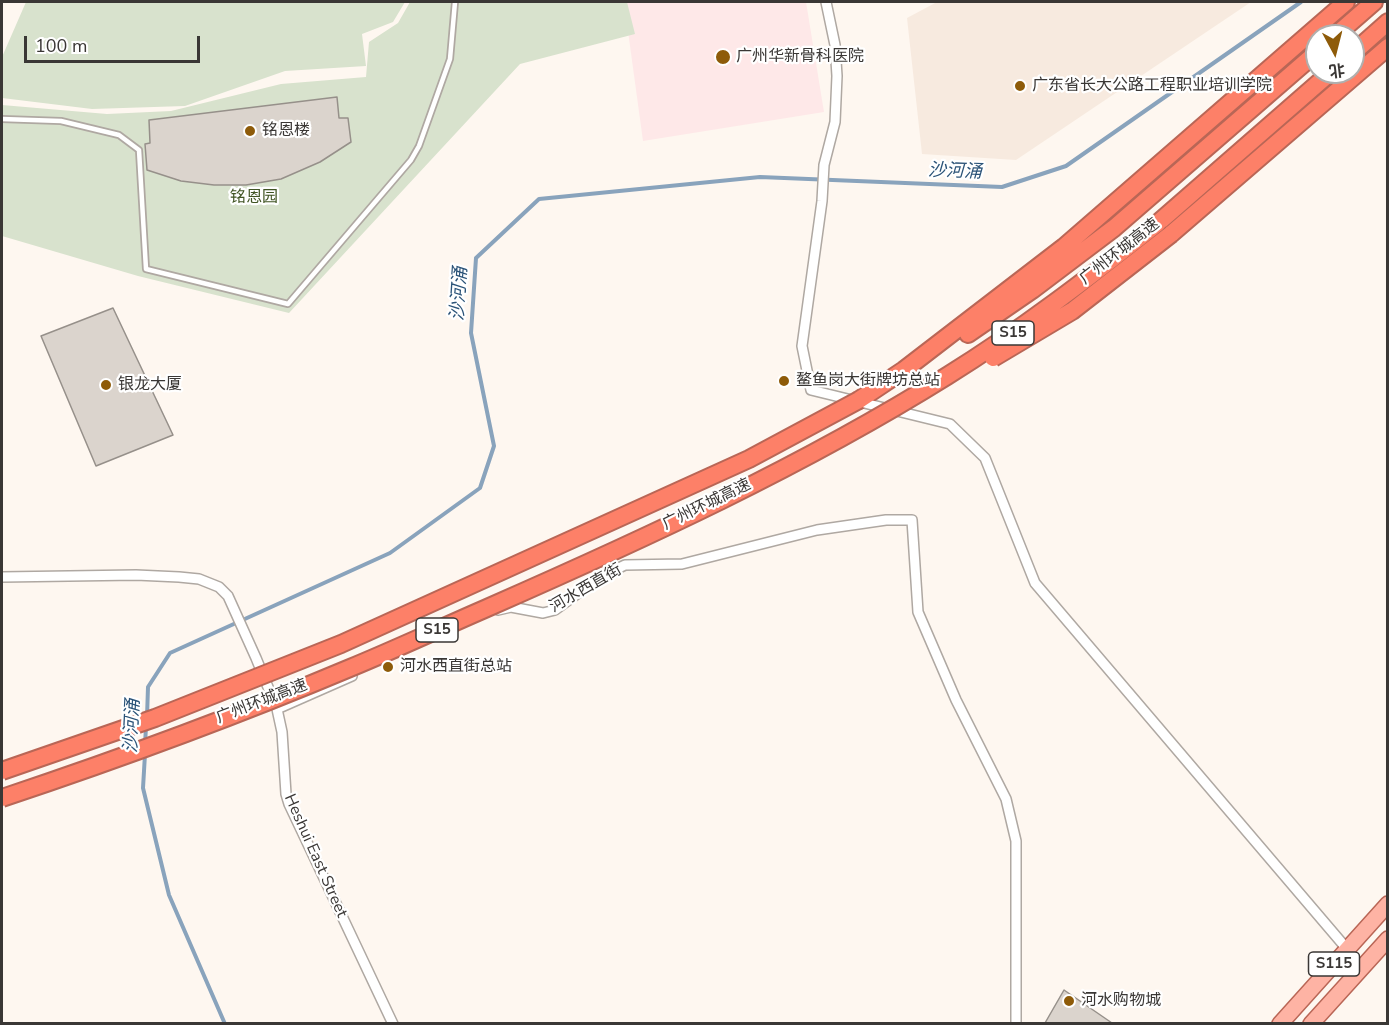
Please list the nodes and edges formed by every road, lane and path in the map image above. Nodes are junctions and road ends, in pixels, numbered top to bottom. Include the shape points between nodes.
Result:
1 (455, 2) edge
2 (826, 2) edge
3 (1346, 2) edge
4 (1374, 2) edge
5 (1388, 22) edge
6 (1349, 24) edge
7 (1365, 42) edge
8 (1388, 47) edge
9 (1305, 62) edge
10 (1318, 84) edge
11 (2, 119) edge
12 (859, 400) junction
13 (859, 428) junction
14 (2, 577) edge
15 (277, 709) junction
16 (2, 771) edge
17 (2, 798) edge
18 (1388, 904) edge
19 (1388, 939) edge
20 (1347, 949) junction
21 (393, 1023) edge
22 (1016, 1023) edge
23 (1281, 1023) edge
24 (1311, 1023) edge

1 - 11 lane via 450,59 419,146 288,304 146,269 139,150 119,135 61,121
2 - 20 street via 837,76 835,122 824,165 802,346 811,390 950,424 985,458 1035,583
3 - 12 highway via 1047,261
4 - 6 highway
5 - 7 highway
8 - 13 highway, bridge via 1156,246 1087,300 1008,350
9 - 12 highway, 广州环城高速 / S15 via 1087,250 1000,313
10 - 13 highway, 广州环城高速 / S15, bridge via 1158,223 1065,296 1007,338
12 - 16 highway, 广州环城高速 / S15, bridge via 749,459 341,644 155,718
13 - 17 highway, 广州环城高速 / S15, bridge via 577,568 349,669
14 - 15 street, Heshui East Street via 136,575 211,583 228,596
15 - 21 street, Heshui East Street via 289,804
15 - 22 street, 河水西直街 via 492,611 511,607 543,612 555,609 625,565 682,564 817,530 912,520 918,612 956,700 1006,799 1013,823
18 - 20 main road, S115
19 - 24 main road, S115
20 - 23 main road, S115

